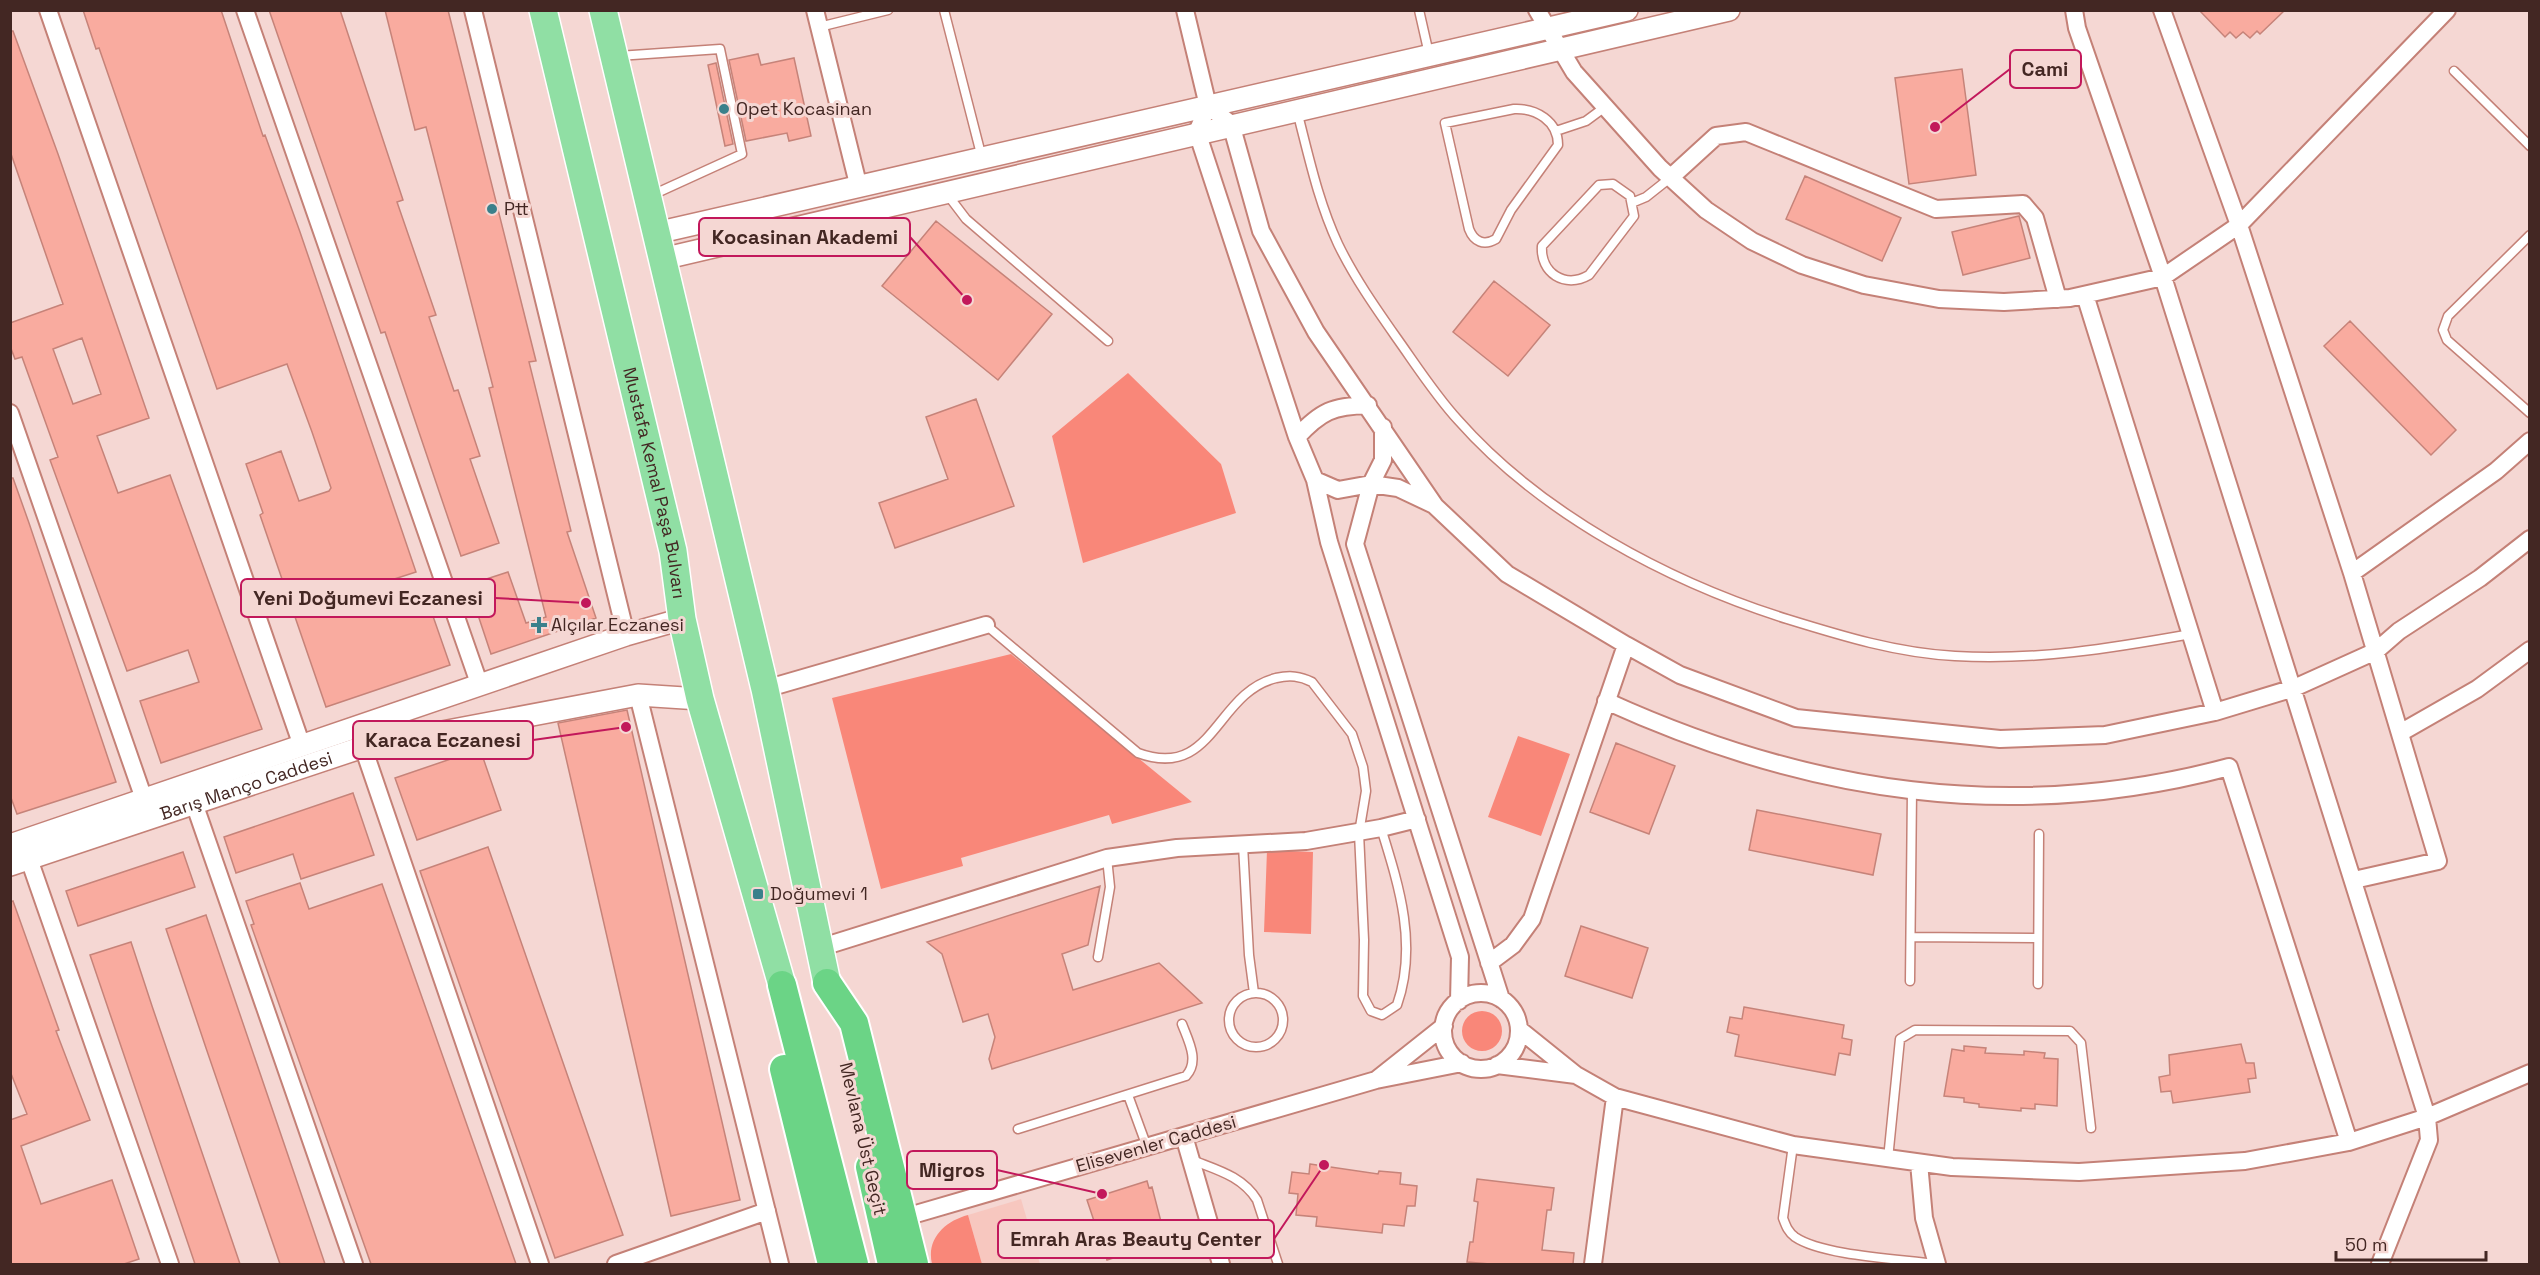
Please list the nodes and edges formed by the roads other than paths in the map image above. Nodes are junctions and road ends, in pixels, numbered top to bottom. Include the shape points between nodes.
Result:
1 (48, 10) edge
2 (245, 10) edge
3 (473, 10) edge
4 (543, 10) edge
5 (603, 10) edge
6 (815, 10) edge
7 (888, 10) edge
8 (944, 10) edge
9 (1185, 10) edge
10 (1419, 10) edge
11 (1627, 10) edge
12 (1729, 10) edge
13 (2067, 10) edge
14 (2074, 10) edge
15 (2162, 10) edge
16 (2447, 10) edge
17 (1542, 19) edge
18 (819, 27) junction
19 (2077, 28) junction
20 (1559, 49) junction
21 (614, 56) junction
22 (1430, 56) junction
23 (2454, 71) dead end
24 (1208, 106) junction
25 (1605, 107) junction
26 (1297, 110) junction
27 (1231, 124) junction
28 (1556, 131) junction
29 (1197, 132) junction
30 (2529, 146) edge
31 (982, 159) junction
32 (1670, 178) junction
33 (859, 188) junction
34 (946, 191) junction
35 (647, 198) junction
36 (1634, 202) junction
37 (2239, 225) junction
38 (656, 233) junction
39 (2529, 235) edge
40 (662, 259) junction
41 (2163, 277) junction
42 (2085, 295) junction
43 (2058, 299) junction
44 (1108, 341) dead end
45 (1368, 405) junction
46 (10, 413) edge
47 (2529, 413) edge
48 (1383, 426) junction
49 (1297, 437) junction
50 (2529, 441) edge
51 (1315, 480) junction
52 (1371, 484) junction
53 (1435, 506) junction
54 (2529, 539) edge
55 (2352, 573) junction
56 (681, 619) junction
57 (986, 625) joint
58 (2191, 634) junction
59 (626, 635) junction
60 (1626, 645) junction
61 (2529, 650) edge
62 (2376, 651) junction
63 (480, 686) junction
64 (2294, 688) junction
65 (765, 689) junction
66 (638, 695) junction
67 (700, 699) junction
68 (1606, 701) junction
69 (2215, 712) junction
70 (2400, 733) junction
71 (302, 746) junction
72 (363, 747) junction
73 (1912, 790) junction
74 (144, 799) junction
75 (194, 803) junction
76 (1417, 819) junction
77 (1381, 828) junction
78 (1359, 833) junction
79 (2039, 834) dead end
80 (10, 845) edge
81 (1243, 845) junction
82 (1107, 858) junction
83 (20, 862) edge
84 (2354, 880) junction
85 (1911, 937) junction
86 (2038, 938) junction
87 (819, 948) junction
88 (1098, 957) dead end
89 (1489, 963) junction
90 (1910, 981) dead end
91 (827, 983) junction
92 (782, 984) junction
93 (2038, 984) dead end
94 (1254, 993) junction
95 (1502, 999) junction
96 (1459, 1001) junction
97 (792, 1022) joint
98 (1182, 1024) dead end
99 (1444, 1026) junction
100 (1520, 1030) junction
101 (1462, 1063) junction
102 (1497, 1065) junction
103 (2529, 1073) edge
104 (1576, 1075) junction
105 (1376, 1080) junction
106 (1128, 1095) junction
107 (1614, 1097) junction
108 (2427, 1117) junction
109 (2091, 1128) dead end
110 (1018, 1129) dead end
111 (1184, 1136) junction
112 (2349, 1142) junction
113 (1793, 1145) junction
114 (1147, 1147) junction
115 (1887, 1159) junction
116 (1191, 1160) junction
117 (1919, 1163) junction
118 (767, 1210) junction
119 (902, 1218) junction
120 (170, 1264) edge
121 (354, 1264) edge
122 (540, 1264) edge
123 (616, 1264) edge
124 (780, 1264) edge
125 (832, 1264) edge
126 (854, 1264) edge
127 (892, 1264) edge
128 (914, 1264) edge
129 (1221, 1264) edge
130 (1278, 1264) edge
131 (1593, 1264) edge
132 (1936, 1264) edge
133 (2380, 1264) edge

1 - 71 street
2 - 63 street
3 - 59 street
4 - 56 main road, Mustafa Kemal Paşa Bulvarı via 674,551
5 - 21 main road
6 - 18 street
7 - 18 lane
8 - 31 lane
9 - 24 street
10 - 22 lane
11 - 17 street
12 - 20 street
13 - 19 street
14 - 19 street
15 - 37 street
16 - 37 street
17 - 20 street
17 - 22 street
18 - 33 street
19 - 41 street
20 - 25 street
20 - 26 street
21 - 35 main road
21 - 35 lane via 720,49 742,154
22 - 24 street
23 - 30 lane
24 - 27 street
24 - 29 street
24 - 31 street
25 - 28 lane via 1586,121
25 - 32 street
26 - 27 street
26 - 58 lane via 1313,179 1338,243 1358,282 1420,371 1458,421 1496,457 1611,541 1686,581 1757,610 1832,634 1912,652 2022,657
27 - 29 street
27 - 45 street via 1261,231 1317,332
28 - 28 lane via 1546,118 1522,109 1445,123 1468,229 1475,239 1486,243 1496,239 1510,210 1558,145
29 - 34 street
29 - 49 street
31 - 33 street
32 - 36 lane
32 - 43 street via 1706,210 1752,241 1828,274 1939,299
32 - 43 street via 1716,135 1746,132 1936,209 2023,204 2033,212
33 - 38 street
34 - 40 street
34 - 44 lane via 966,219
35 - 38 main road
36 - 36 lane via 1620,186 1599,185 1542,246 1547,268 1566,281 1589,275 1635,216
37 - 41 street
37 - 55 street
38 - 40 main road
39 - 47 lane via 2448,316 2443,330 2447,340
40 - 65 main road
41 - 42 street
41 - 64 street
42 - 43 street
42 - 58 street
45 - 48 street
45 - 49 street via 1337,406 1313,419
46 - 74 street
48 - 52 street via 1383,460
48 - 53 street
49 - 51 street
50 - 55 street via 2496,471
51 - 52 street via 1338,490
51 - 76 street via 1329,542
52 - 53 street via 1398,488
52 - 89 street via 1355,544
53 - 60 street via 1507,574
54 - 62 street
55 - 62 street
56 - 59 street, Barış Manço Caddesi
56 - 67 main road, Mustafa Kemal Paşa Bulvarı
57 - 65 street
57 - 78 lane via 1138,753 1148,757 1182,756 1202,746 1237,700 1258,684 1287,676 1312,682 1352,734 1358,750 1366,791
58 - 69 street
59 - 63 street, Barış Manço Caddesi
60 - 68 street
60 - 69 street via 1680,675 1796,718 2000,739 2105,735
61 - 70 street via 2477,689
62 - 64 street
62 - 70 street
63 - 71 street, Barış Manço Caddesi
64 - 69 street
64 - 84 street
65 - 87 main road
66 - 67 street, Barış Manço Caddesi
66 - 72 street, Barış Manço Caddesi
66 - 118 street
67 - 92 main road, Mustafa Kemal Paşa Bulvarı
68 - 73 street via 1706,743 1778,766 1843,781
68 - 89 street via 1532,919 1514,945
70 - 84 street via 2438,861
71 - 74 street, Barış Manço Caddesi
72 - 75 street, Barış Manço Caddesi
72 - 122 street
73 - 85 lane
73 - 112 street via 2070,795 2151,786 2229,767
74 - 80 street, Barış Manço Caddesi
75 - 83 street, Barış Manço Caddesi
75 - 121 street
76 - 77 street
76 - 96 street via 1460,957
77 - 78 street
77 - 78 lane via 1399,888 1407,957 1397,1005 1382,1015 1371,1011 1364,1002
78 - 81 street
79 - 86 lane
81 - 82 street via 1177,848
81 - 94 lane
82 - 87 street
82 - 88 lane via 1110,887
83 - 120 street
84 - 108 street
85 - 86 lane
85 - 90 lane
86 - 93 lane
87 - 91 main road
89 - 95 street
91 - 119 highway via 854,1023
91 - 127 highway, Mevlana Üst Geçit
92 - 97 highway, Mustafa Kemal Paşa Bulvarı
92 - 125 highway via 775,1030
94 - 94 lane via 1235,1003 1229,1024 1245,1046 1263,1047 1278,1037 1284,1019 1271,997
95 - 96 street via 1477,993
95 - 100 street via 1511,1007
96 - 99 street via 1447,1014
97 - 126 highway, Mevlana Üst Geçit
98 - 106 lane via 1193,1057 1190,1073
99 - 101 street via 1449,1050
99 - 105 street
100 - 102 street via 1512,1053
100 - 104 street
101 - 102 street via 1480,1069
101 - 105 street, Elisevenler Caddesi
102 - 104 street
103 - 108 street
104 - 107 street
105 - 111 street, Elisevenler Caddesi
106 - 110 lane
106 - 114 lane
107 - 113 street
107 - 131 street
108 - 112 street
108 - 133 street via 2428,1140
109 - 115 lane via 2081,1043 2070,1031 1915,1030 1900,1039
111 - 114 street, Elisevenler Caddesi
111 - 116 street
112 - 117 street via 2245,1161 2125,1170 2019,1171
113 - 115 street
113 - 132 lane via 1783,1218 1794,1236 1829,1249
114 - 119 street, Elisevenler Caddesi
115 - 117 street
116 - 129 street
116 - 130 lane via 1232,1175 1252,1192
117 - 132 street via 1924,1218
118 - 123 street
118 - 124 street
119 - 128 highway

